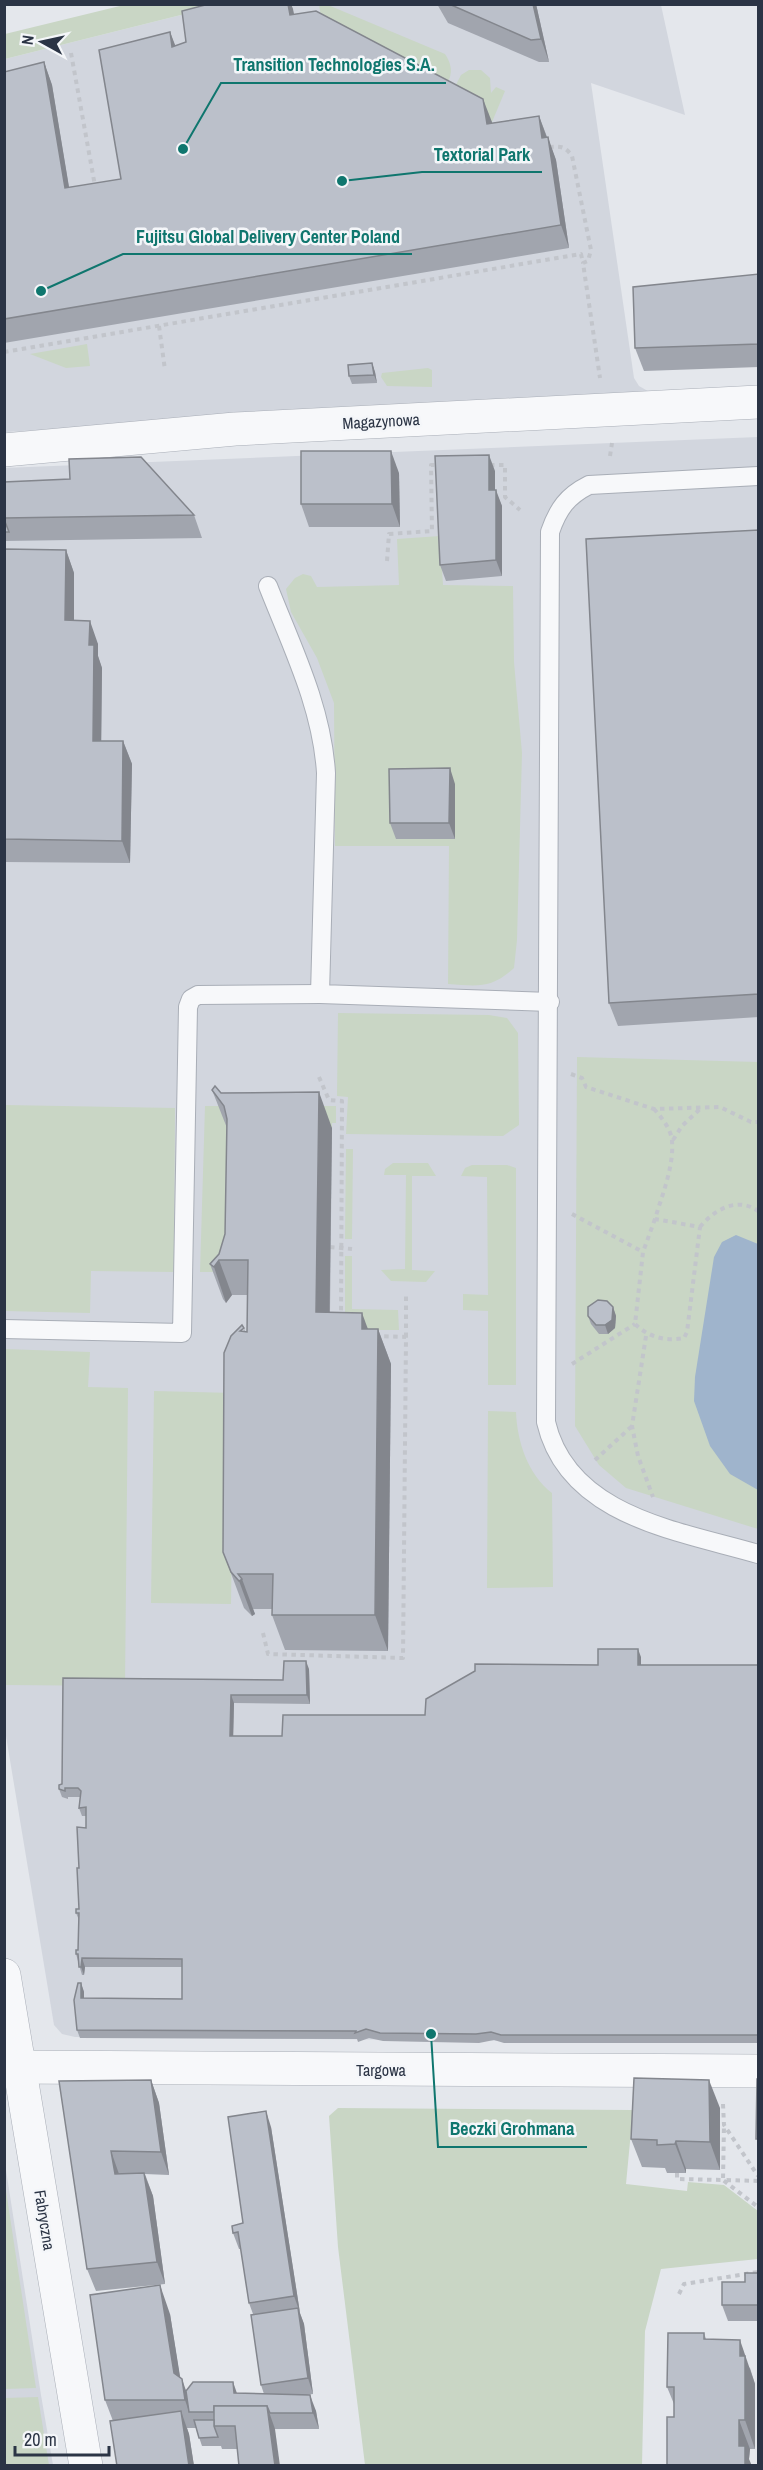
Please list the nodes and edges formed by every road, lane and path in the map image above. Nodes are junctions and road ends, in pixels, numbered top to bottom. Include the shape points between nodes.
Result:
1 (71, 53) dead end
2 (549, 147) edge
3 (97, 195) edge
4 (582, 263) junction
5 (159, 326) junction
6 (4, 352) edge
7 (165, 370) dead end
8 (759, 402) edge
9 (604, 410) junction
10 (611, 447) dead end
11 (4, 450) edge
12 (610, 456) dead end
13 (452, 465) edge
14 (483, 465) edge
15 (759, 476) edge
16 (520, 510) dead end
17 (387, 561) dead end
18 (268, 586) dead end
19 (320, 994) junction
20 (549, 1002) junction
21 (570, 1074) dead end
22 (319, 1077) dead end
23 (701, 1108) junction
24 (654, 1109) junction
25 (759, 1122) edge
26 (672, 1141) junction
27 (759, 1211) edge
28 (568, 1212) dead end
29 (656, 1219) junction
30 (700, 1227) junction
31 (330, 1247) dead end
32 (341, 1248) junction
33 (352, 1248) dead end
34 (643, 1252) junction
35 (406, 1294) dead end
36 (635, 1324) junction
37 (341, 1325) edge
38 (4, 1329) edge
39 (373, 1336) edge
40 (646, 1336) junction
41 (405, 1337) junction
42 (568, 1367) dead end
43 (632, 1426) junction
44 (590, 1465) dead end
45 (652, 1504) dead end
46 (759, 1554) edge
47 (263, 1633) dead end
48 (4, 1975) edge
49 (12, 2067) edge
50 (759, 2071) edge
51 (723, 2099) dead end
52 (724, 2125) junction
53 (677, 2173) dead end
54 (759, 2179) edge
55 (723, 2180) junction
56 (759, 2207) edge
57 (759, 2272) edge
58 (679, 2294) dead end
59 (86, 2466) edge

1 - 3 path
2 - 4 path via 560,146 572,156 591,250 588,261
4 - 5 path via 581,254
4 - 9 path
5 - 6 path
5 - 7 path
8 - 9 street, Magazynowa
9 - 11 street, Magazynowa via 235,429
10 - 12 path
13 - 17 path via 431,465 432,531 389,534
14 - 16 path via 505,465 505,497
15 - 20 lane via 589,485 573,492 556,515 548,552
18 - 19 lane via 324,739
19 - 20 lane
19 - 38 lane via 198,995 191,999 182,1333
20 - 46 lane via 546,1411 551,1444 591,1493 630,1516
21 - 24 path via 582,1078 586,1087
22 - 32 path via 329,1100 342,1101
23 - 24 path
23 - 25 path via 720,1107
23 - 26 path
24 - 26 path via 668,1126
26 - 29 path
27 - 30 path via 743,1205 729,1206 714,1212
28 - 34 path
29 - 30 path
29 - 34 path
30 - 40 path via 687,1332 684,1338 677,1339
31 - 32 path
32 - 33 path
32 - 37 path
34 - 36 path
35 - 41 path
36 - 40 path
36 - 42 path
39 - 41 path
40 - 43 path
41 - 47 path via 403,1658 268,1654
43 - 44 path
43 - 45 path via 638,1456 654,1493
48 - 49 street, Fabryczna
49 - 50 street, Targowa
49 - 59 street, Fabryczna
51 - 52 path
52 - 54 path
52 - 55 path
53 - 55 path via 677,2179
54 - 55 path
55 - 56 path
57 - 58 path via 684,2283

